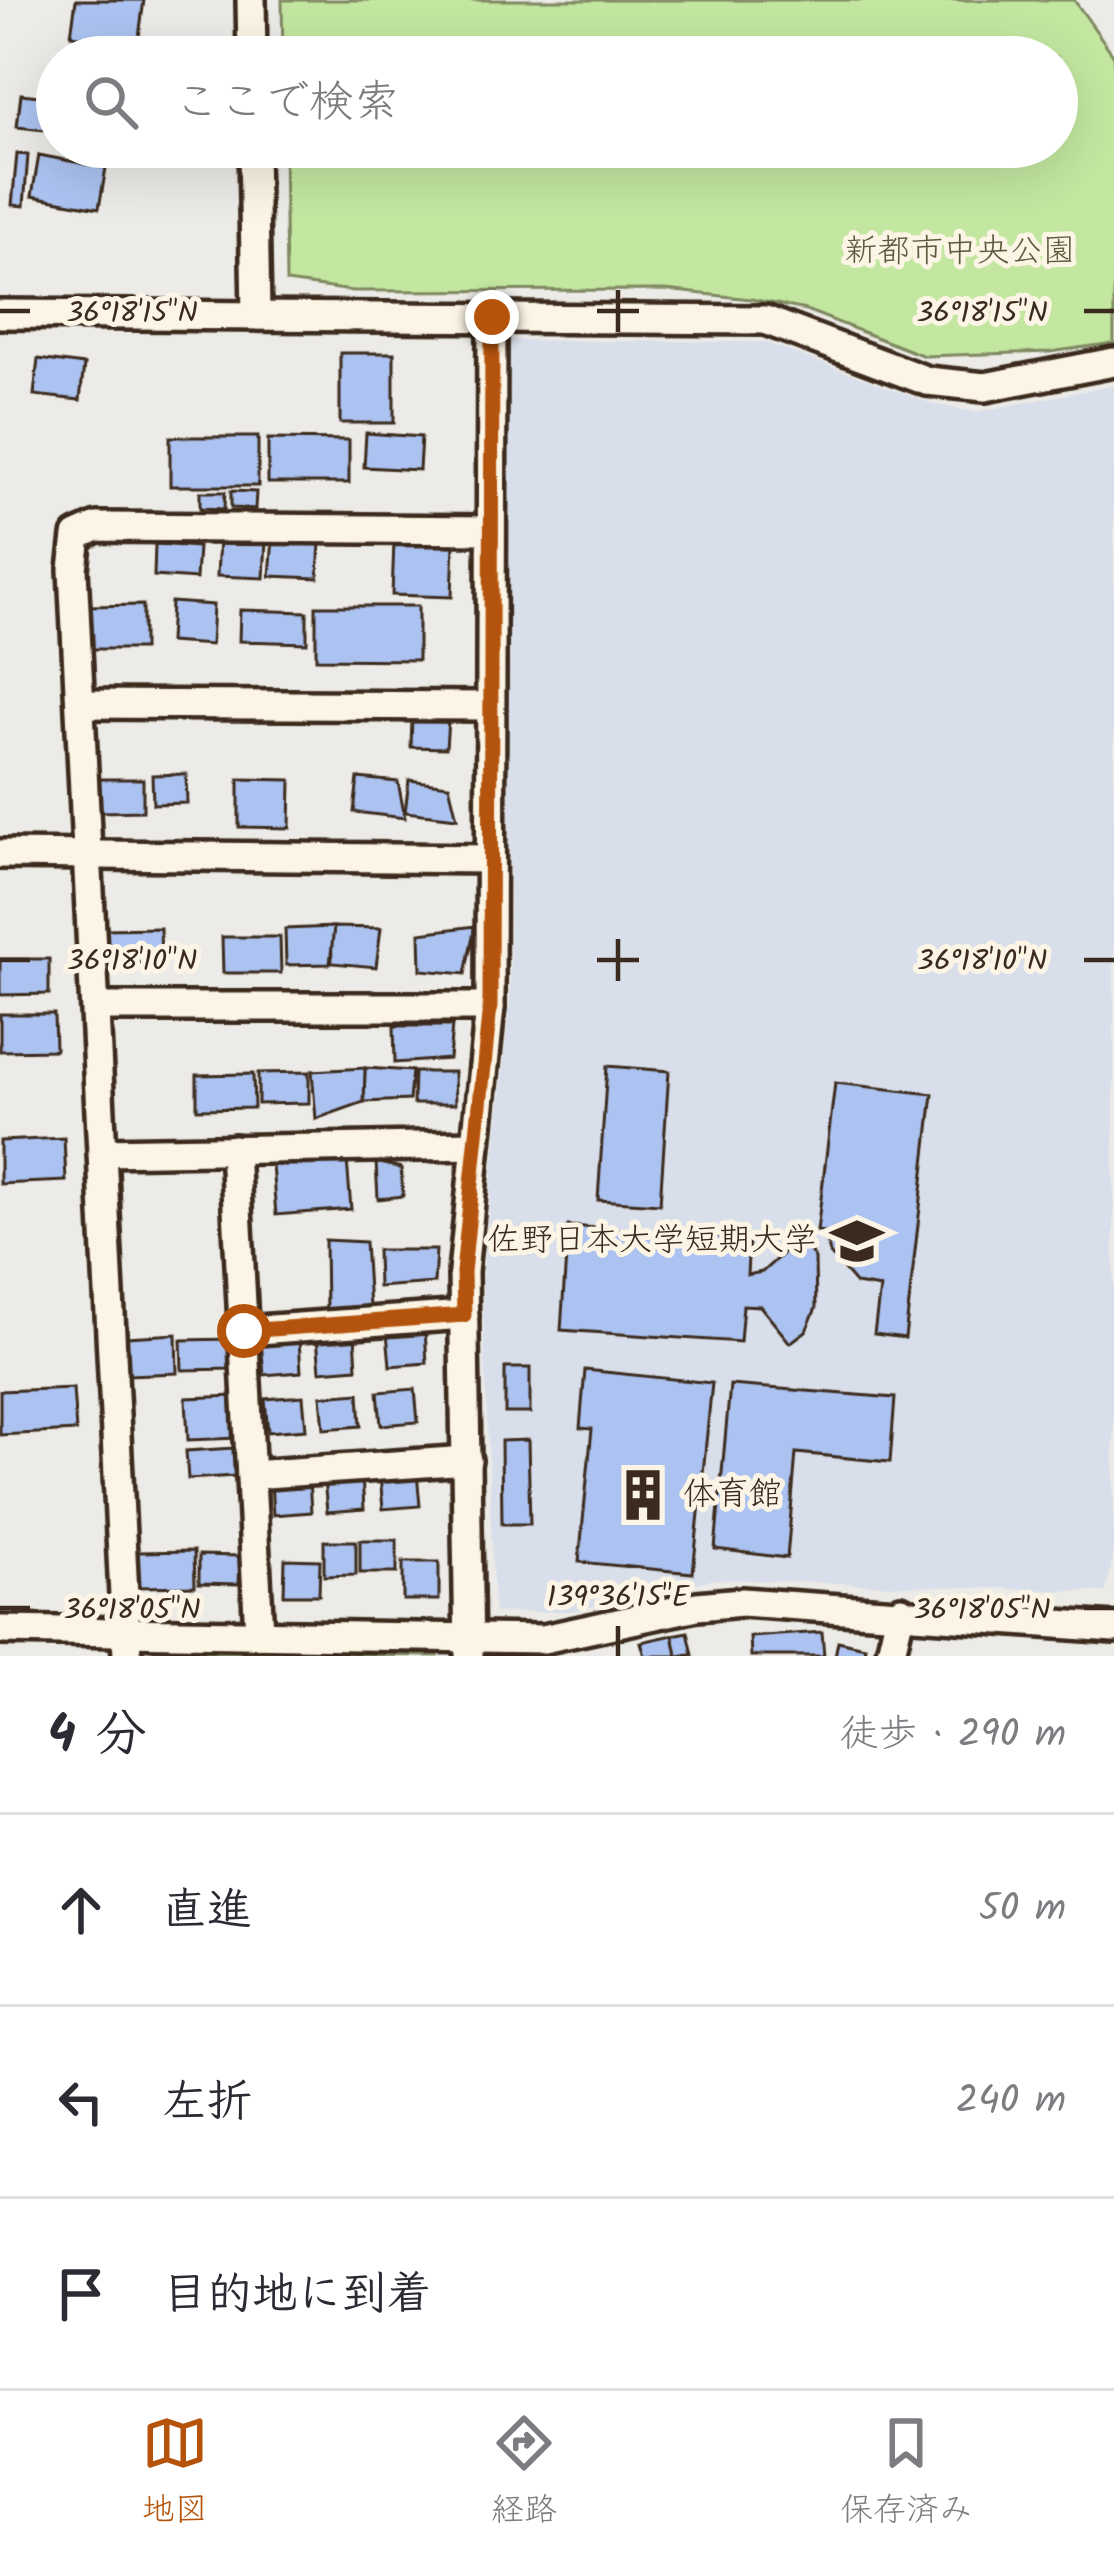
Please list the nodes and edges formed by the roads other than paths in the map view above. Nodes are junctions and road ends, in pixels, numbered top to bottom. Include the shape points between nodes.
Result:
1 (251, 0) edge
2 (252, 36) edge
3 (254, 168) edge
4 (0, 314) edge
5 (256, 315) junction
6 (492, 317) junction
7 (1114, 362) edge
8 (490, 530) junction
9 (80, 704) junction
10 (488, 706) junction
11 (0, 854) edge
12 (86, 855) junction
13 (490, 859) junction
14 (490, 1006) junction
15 (97, 1007) junction
16 (475, 1145) junction
17 (235, 1149) junction
18 (104, 1152) junction
19 (464, 1315) junction
20 (244, 1331) junction
21 (467, 1460) junction
22 (251, 1475) junction
23 (902, 1610) junction
24 (1114, 1628) edge
25 (0, 1630) edge
26 (259, 1634) junction
27 (127, 1644) edge
28 (470, 1646) edge
29 (890, 1656) edge

1 - 2 street
3 - 5 street
4 - 5 street
5 - 6 street
6 - 7 street via 765,320 927,380 985,387
6 - 8 street
8 - 9 street via 97,527 77,536
8 - 10 street
9 - 10 street
9 - 12 street
10 - 13 street
11 - 12 street
12 - 13 street
12 - 15 street
13 - 14 street
14 - 15 street
14 - 16 street
15 - 18 street
16 - 17 street
16 - 19 street
17 - 18 street
17 - 20 street
18 - 27 street
19 - 20 street
19 - 21 street
20 - 22 street
21 - 22 street
21 - 28 street
22 - 26 street
23 - 24 street
23 - 28 street via 742,1602
23 - 29 street
25 - 27 street
26 - 27 street
26 - 28 street

